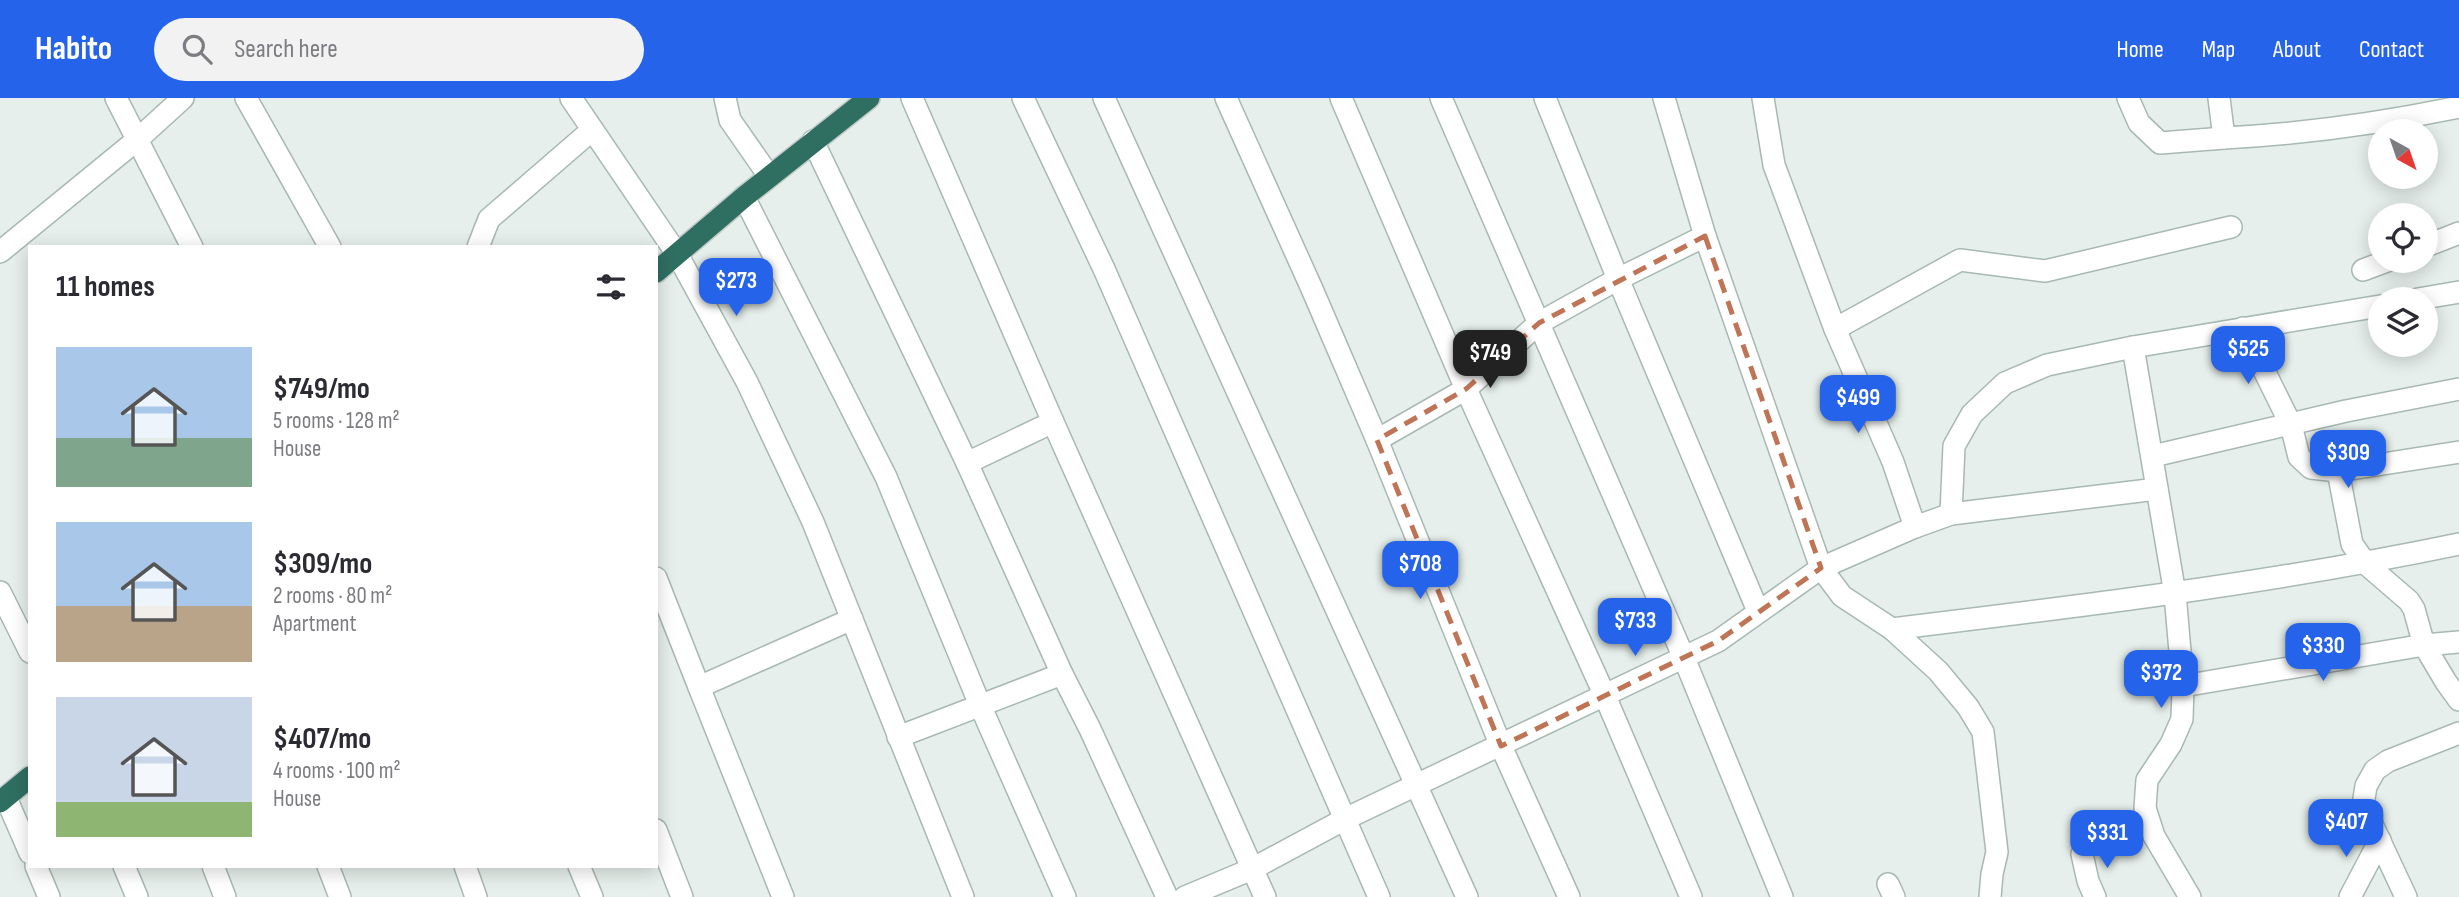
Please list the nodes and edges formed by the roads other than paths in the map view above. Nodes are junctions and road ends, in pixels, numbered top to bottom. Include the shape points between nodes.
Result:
1 (116, 98) edge
2 (183, 98) edge
3 (246, 98) edge
4 (571, 98) edge
5 (725, 98) edge
6 (869, 98) edge
7 (912, 98) edge
8 (1023, 98) edge
9 (1104, 98) edge
10 (1226, 98) edge
11 (1341, 98) edge
12 (1441, 98) edge
13 (1545, 98) edge
14 (1664, 98) edge
15 (1763, 98) edge
16 (2128, 98) edge
17 (2219, 98) edge
18 (2459, 107) edge
19 (592, 130) junction
20 (2224, 138) junction
21 (138, 139) junction
22 (813, 141) junction
23 (769, 176) junction
24 (744, 197) junction
25 (2231, 228) dead end
26 (2459, 233) edge
27 (1705, 236) junction
28 (2438, 241) edge
29 (191, 245) edge
30 (329, 245) edge
31 (479, 245) edge
32 (0, 252) edge
33 (677, 254) junction
34 (2368, 268) edge
35 (658, 270) edge
36 (2363, 270) dead end
37 (1618, 279) junction
38 (2459, 292) edge
39 (2438, 296) edge
40 (2368, 308) edge
41 (1539, 323) junction
42 (2243, 328) junction
43 (1835, 329) junction
44 (2133, 347) junction
45 (1466, 389) junction
46 (2459, 389) edge
47 (1053, 422) junction
48 (2291, 425) junction
49 (1377, 440) junction
50 (2459, 452) edge
51 (2153, 456) junction
52 (967, 463) junction
53 (2337, 471) junction
54 (2157, 489) junction
55 (1951, 514) junction
56 (1915, 527) junction
57 (2459, 544) edge
58 (2365, 564) junction
59 (1821, 568) junction
60 (658, 583) edge
61 (0, 592) edge
62 (2175, 594) junction
63 (1758, 611) junction
64 (852, 619) junction
65 (1892, 629) junction
66 (2459, 642) edge
67 (2424, 645) junction
68 (28, 648) edge
69 (1684, 658) junction
70 (1062, 674) junction
71 (2183, 686) junction
72 (698, 687) junction
73 (1605, 696) junction
74 (2459, 698) edge
75 (980, 705) junction
76 (2459, 733) edge
77 (898, 737) junction
78 (1501, 746) junction
79 (28, 779) edge
80 (1416, 786) junction
81 (3, 800) edge
82 (1345, 819) junction
83 (658, 835) edge
84 (2380, 840) junction
85 (28, 849) edge
86 (2082, 854) dead end
87 (37, 868) edge
88 (125, 868) edge
89 (214, 868) edge
90 (329, 868) edge
91 (466, 868) edge
92 (580, 868) edge
93 (1252, 869) junction
94 (49, 897) edge
95 (137, 897) edge
96 (225, 897) edge
97 (340, 897) edge
98 (476, 897) edge
99 (592, 897) edge
100 (682, 897) edge
101 (783, 897) edge
102 (963, 897) edge
103 (1065, 897) edge
104 (1167, 897) edge
105 (1185, 897) edge
106 (1265, 897) edge
107 (1380, 897) edge
108 (1467, 897) edge
109 (1569, 897) edge
110 (1692, 897) edge
111 (1782, 897) edge
112 (1990, 897) edge
113 (2095, 897) edge
114 (2190, 897) edge
115 (2350, 897) edge
116 (2406, 897) edge

1 - 21 street
2 - 21 street
3 - 30 street
4 - 19 street
5 - 23 street via 730,120
6 - 22 highway
7 - 47 street
8 - 82 street via 1110,282
9 - 80 street
10 - 49 street
11 - 45 street
12 - 41 street
13 - 37 street
14 - 27 street
15 - 43 street via 1774,165
16 - 20 street via 2139,123 2160,143
17 - 20 street
18 - 20 street via 2346,126
19 - 31 street via 489,219
19 - 33 street
21 - 29 street
21 - 32 street
22 - 23 highway
22 - 52 street
23 - 24 highway
24 - 33 highway
24 - 75 street via 886,477
25 - 43 street via 2045,271 1960,260
26 - 28 street
27 - 37 street
27 - 59 street
33 - 35 highway
33 - 64 street via 747,382 813,522
34 - 36 street
37 - 41 street
37 - 63 street
38 - 39 street
40 - 42 street
41 - 45 street
41 - 69 street
42 - 44 street
42 - 48 street
43 - 56 street via 1893,462
44 - 51 street
44 - 55 street via 2048,365 2005,383 1972,414 1954,446
45 - 49 street
45 - 73 street
46 - 48 street
47 - 52 street
47 - 93 street
48 - 51 street
48 - 53 street via 2303,464
49 - 78 street
50 - 53 street
51 - 54 street
52 - 70 street
53 - 58 street via 2352,544
54 - 55 street
54 - 62 street
55 - 56 street
56 - 59 street
57 - 58 street
58 - 62 street
58 - 67 street via 2409,601
59 - 63 street
59 - 65 street via 1842,596
60 - 72 street
61 - 68 street
62 - 65 street
62 - 71 street
63 - 69 street via 1718,642
64 - 72 street
64 - 77 street
65 - 112 street via 1938,671 1983,732 1997,852
66 - 67 street
67 - 71 street
67 - 74 street
69 - 73 street
69 - 111 street
70 - 75 street
70 - 104 street
71 - 114 street via 2182,719 2147,780 2146,808 2154,836
72 - 101 street
73 - 78 street
73 - 110 street
75 - 77 street
75 - 103 street
76 - 84 street via 2375,770 2363,805
77 - 102 street
78 - 80 street
78 - 109 street
79 - 81 highway
80 - 82 street
80 - 108 street
81 - 85 street
82 - 93 street
82 - 107 street
83 - 100 street
84 - 115 street
84 - 116 street
86 - 113 street
87 - 94 street
88 - 95 street
89 - 96 street
90 - 97 street
91 - 98 street
92 - 99 street
93 - 105 street
93 - 106 street

